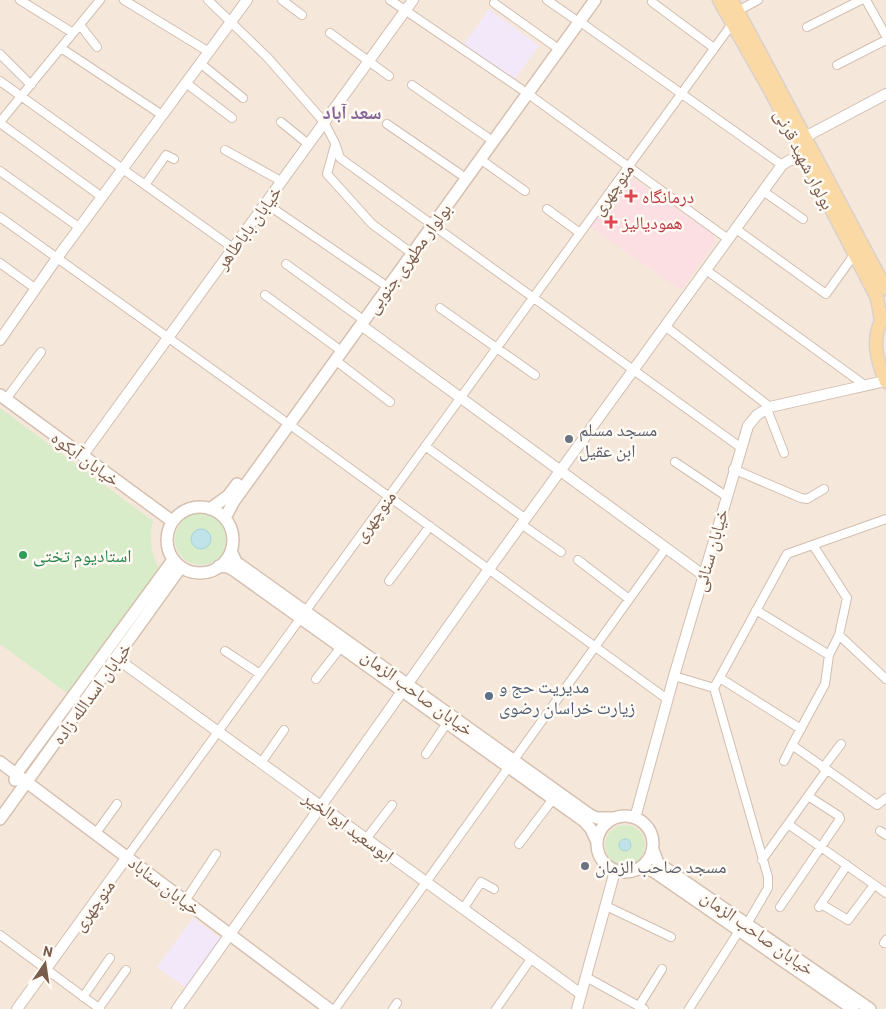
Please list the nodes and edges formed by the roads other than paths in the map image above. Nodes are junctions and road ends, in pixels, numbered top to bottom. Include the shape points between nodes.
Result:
1 (100, 0) edge
2 (124, 0) edge
3 (208, 0) edge
4 (247, 0) edge
5 (282, 0) edge
6 (390, 0) edge
7 (412, 0) edge
8 (547, 0) edge
9 (586, 0) edge
10 (595, 0) edge
11 (719, 0) edge
12 (732, 0) edge
13 (758, 0) edge
14 (861, 0) edge
15 (866, 0) edge
16 (22, 1) edge
17 (652, 2) dead end
18 (494, 3) dead end
19 (745, 7) dead end
20 (405, 11) junction
21 (302, 15) dead end
22 (576, 20) junction
23 (231, 21) junction
24 (732, 24) junction
25 (80, 25) junction
26 (807, 27) dead end
27 (73, 33) junction
28 (330, 33) dead end
29 (886, 38) edge
30 (553, 45) junction
31 (97, 47) dead end
32 (61, 48) junction
33 (714, 48) junction
34 (209, 52) junction
35 (0, 54) edge
36 (368, 61) junction
37 (200, 63) junction
38 (837, 65) dead end
39 (389, 76) dead end
40 (0, 81) edge
41 (186, 83) junction
42 (30, 84) junction
43 (412, 85) dead end
44 (524, 91) junction
45 (681, 94) junction
46 (886, 94) edge
47 (21, 96) junction
48 (243, 98) dead end
49 (162, 115) junction
50 (232, 118) dead end
51 (281, 122) dead end
52 (324, 122) junction
53 (0, 123) edge
54 (387, 124) dead end
55 (487, 137) junction
56 (805, 137) junction
57 (335, 143) junction
58 (308, 144) junction
59 (225, 150) dead end
60 (174, 159) dead end
61 (480, 160) junction
62 (805, 160) junction
63 (782, 165) junction
64 (628, 167) junction
65 (123, 169) junction
66 (0, 170) edge
67 (460, 174) junction
68 (281, 181) junction
69 (145, 185) junction
70 (525, 191) dead end
71 (763, 191) junction
72 (102, 197) junction
73 (266, 203) junction
74 (546, 209) dead end
75 (0, 216) edge
76 (803, 219) dead end
77 (429, 223) junction
78 (80, 228) junction
79 (736, 229) junction
80 (580, 233) junction
81 (728, 239) junction
82 (233, 248) junction
83 (406, 249) junction
84 (854, 255) junction
85 (58, 258) junction
86 (0, 263) edge
87 (286, 264) dead end
88 (706, 270) junction
89 (382, 284) junction
90 (36, 289) junction
91 (886, 289) edge
92 (265, 295) dead end
93 (533, 298) junction
94 (440, 308) dead end
95 (883, 318) edge
96 (359, 321) junction
97 (665, 326) junction
98 (168, 337) junction
99 (0, 340) edge
100 (336, 347) junction
101 (496, 348) junction
102 (41, 352) dead end
103 (335, 360) junction
104 (633, 370) junction
105 (534, 375) dead end
106 (886, 382) edge
107 (866, 386) junction
108 (3, 397) edge
109 (460, 398) junction
110 (390, 402) dead end
111 (768, 408) junction
112 (286, 422) junction
113 (425, 446) junction
114 (740, 447) junction
115 (784, 453) dead end
116 (83, 455) junction
117 (675, 462) dead end
118 (733, 469) junction
119 (560, 470) junction
120 (824, 489) dead end
121 (726, 496) junction
122 (389, 497) junction
123 (210, 509) junction
124 (225, 518) junction
125 (172, 521) junction
126 (523, 522) junction
127 (885, 522) edge
128 (430, 526) junction
129 (813, 545) junction
130 (666, 548) junction
131 (231, 551) junction
132 (561, 552) dead end
133 (578, 560) dead end
134 (177, 564) junction
135 (219, 566) junction
136 (489, 569) junction
137 (703, 574) junction
138 (389, 581) dead end
139 (629, 599) junction
140 (756, 610) junction
141 (303, 615) junction
142 (839, 635) junction
143 (595, 646) junction
144 (341, 647) junction
145 (226, 651) dead end
146 (829, 654) junction
147 (116, 658) junction
148 (260, 674) junction
149 (674, 676) junction
150 (720, 678) junction
151 (316, 679) dead end
152 (886, 679) edge
153 (405, 688) junction
154 (714, 688) junction
155 (667, 699) junction
156 (447, 723) junction
157 (801, 729) junction
158 (284, 730) dead end
159 (218, 731) junction
160 (841, 744) dead end
161 (792, 745) junction
162 (426, 754) dead end
163 (784, 761) dead end
164 (0, 762) edge
165 (261, 762) junction
166 (510, 763) junction
167 (825, 769) junction
168 (16, 774) junction
169 (27, 782) junction
170 (808, 796) junction
171 (886, 798) edge
172 (553, 799) junction
173 (117, 804) dead end
174 (392, 805) dead end
175 (321, 806) junction
176 (3, 815) edge
177 (613, 818) junction
178 (635, 818) junction
179 (788, 824) junction
180 (96, 834) junction
181 (366, 839) junction
182 (597, 842) junction
183 (519, 844) dead end
184 (820, 846) junction
185 (653, 850) junction
186 (216, 854) dead end
187 (127, 857) junction
188 (762, 860) junction
189 (847, 866) junction
190 (640, 868) junction
191 (615, 871) junction
192 (426, 882) junction
193 (874, 885) junction
194 (494, 889) dead end
195 (886, 893) edge
196 (185, 901) junction
197 (606, 906) junction
198 (780, 906) dead end
199 (462, 909) junction
200 (743, 928) junction
201 (230, 934) junction
202 (0, 935) edge
203 (671, 936) dead end
204 (110, 958) dead end
205 (531, 959) junction
206 (46, 970) junction
207 (126, 970) dead end
208 (662, 970) dead end
209 (586, 978) junction
210 (581, 994) junction
211 (83, 997) junction
212 (642, 1008) edge
213 (691, 1008) edge
214 (17, 1009) edge
215 (99, 1009) edge
216 (177, 1009) edge
217 (330, 1009) edge
218 (335, 1009) edge
219 (496, 1009) edge
220 (577, 1009) edge
221 (852, 1009) edge
222 (870, 1009) edge

1 - 25 street
2 - 34 street
3 - 23 street
4 - 23 street
5 - 21 street
6 - 20 street
7 - 20 street, خیابان باباطاهر
8 - 22 street
9 - 22 main road, بولوار مطهری جنوبی
10 - 22 main road, بولوار مطهری جنوبی
11 - 24 main road, بولوار شهید قرنی
12 - 56 main road, بولوار شهید قرنی
13 - 19 street
14 - 26 street
15 - 29 street
16 - 27 street
17 - 33 street
18 - 30 street
20 - 36 street, خیابان باباطاهر
20 - 44 street
22 - 30 main road, بولوار مطهری جنوبی
22 - 44 main road, بولوار مطهری جنوبی
22 - 45 street
23 - 34 street
23 - 52 street
24 - 33 street, منوچهری
24 - 62 main road, بولوار شهید قرنی
25 - 27 street
25 - 31 street
27 - 32 street
28 - 36 street
29 - 38 street
30 - 44 main road, بولوار مطهری جنوبی
32 - 42 street
32 - 49 street
33 - 45 street, منوچهری
34 - 37 street
35 - 42 street
36 - 39 street
36 - 52 street, خیابان باباطاهر
37 - 41 street
37 - 48 street
40 - 47 street
41 - 49 street
41 - 50 street
42 - 47 street
43 - 55 street
44 - 55 main road, بولوار مطهری جنوبی
44 - 61 main road, بولوار مطهری جنوبی
44 - 64 street
45 - 63 street
45 - 64 street, منوچهری
46 - 56 street
47 - 53 street
47 - 65 street
49 - 65 street
51 - 58 street
52 - 57 street
52 - 58 street, خیابان باباطاهر
53 - 72 street
54 - 67 street
55 - 67 main road, بولوار مطهری جنوبی
56 - 91 main road, بولوار شهید قرنی
57 - 77 street via 340,158
57 - 83 street via 327,174 372,224
58 - 68 street, خیابان باباطاهر
59 - 68 street
60 - 69 street via 166,155
61 - 70 street
61 - 77 main road, بولوار مطهری جنوبی
62 - 63 street via 790,160
62 - 84 main road, بولوار شهید قرنی
63 - 71 street
64 - 80 street, منوچهری
64 - 81 street
65 - 69 street
65 - 72 street
66 - 78 street
67 - 77 main road, بولوار مطهری جنوبی
68 - 73 street, خیابان باباطاهر
69 - 82 street
71 - 76 street
71 - 79 street
72 - 78 street
73 - 82 street, خیابان باباطاهر
73 - 89 street
74 - 80 street
75 - 85 street
77 - 83 main road, بولوار مطهری جنوبی
77 - 93 street
77 - 96 main road, بولوار مطهری جنوبی
78 - 85 street
79 - 81 street
79 - 84 street via 826,294
80 - 93 street, منوچهری
81 - 88 street
82 - 98 street, خیابان باباطاهر
83 - 89 main road, بولوار مطهری جنوبی
84 - 95 main road, بولوار شهید قرنی via 877,298
85 - 90 street
85 - 98 street
86 - 90 street
87 - 96 street
88 - 97 street
88 - 107 street
89 - 96 main road, بولوار مطهری جنوبی
90 - 99 street
92 - 100 street
93 - 101 street, منوچهری
93 - 104 street
94 - 101 street
95 - 106 main road via 876,336
96 - 100 main road, بولوار مطهری جنوبی
96 - 103 main road, بولوار مطهری جنوبی
96 - 109 street
97 - 104 street
97 - 111 street
98 - 112 street
98 - 116 street, خیابان باباطاهر
100 - 112 main road, بولوار مطهری جنوبی
101 - 105 street
101 - 109 street, منوچهری
102 - 108 street
103 - 110 street
103 - 112 main road, بولوار مطهری جنوبی
104 - 114 street
104 - 119 street
106 - 107 street, خیابان سنائی
107 - 111 street, خیابان سنائی
108 - 116 main road, خیابان آبکوه
109 - 113 street, منوچهری
109 - 119 street
111 - 114 street, خیابان سنائی via 748,426
111 - 115 street
112 - 122 street
112 - 123 main road, بولوار مطهری جنوبی via 228,496
112 - 124 main road, بولوار مطهری جنوبی
113 - 122 street, منوچهری
113 - 126 street
114 - 118 street, خیابان سنائی
116 - 125 main road, خیابان آبکوه
117 - 121 street
118 - 120 street via 801,498 807,499
118 - 121 street, خیابان سنائی
119 - 126 street
119 - 130 street
121 - 137 street, خیابان سنائی
122 - 128 street
122 - 141 street, منوچهری
123 - 124 main road
123 - 125 main road via 193,507
124 - 131 main road via 232,534
125 - 134 main road via 167,546
126 - 132 street
126 - 136 street
127 - 129 street
128 - 136 street
128 - 138 street
129 - 140 street via 787,554
129 - 142 street via 847,595
130 - 137 street
130 - 139 street
131 - 135 main road
131 - 141 main road, خیابان صاحب الزمان via 236,562
133 - 139 street
134 - 135 main road via 197,573
134 - 147 main road, خیابان اسدالله زاده
134 - 168 main road, خیابان اسدالله زاده
135 - 141 main road, خیابان صاحب الزمان via 231,568
136 - 143 street
136 - 153 street
137 - 149 street, خیابان سنائی
139 - 143 street
140 - 146 street
140 - 150 street
141 - 144 main road, خیابان صاحب الزمان
141 - 148 street, منوچهری
141 - 153 main road, خیابان صاحب الزمان
142 - 146 street
142 - 152 street
143 - 155 street
143 - 166 street
144 - 151 street
144 - 153 main road, خیابان صاحب الزمان
145 - 148 street
146 - 157 street via 825,684
147 - 159 street, ابوسعید ابوالخیر
147 - 169 main road, خیابان اسدالله زاده
148 - 159 street, منوچهری
149 - 154 street
149 - 155 street, خیابان سنائی
150 - 154 street
150 - 157 street
153 - 156 main road, خیابان صاحب الزمان
153 - 166 main road, خیابان صاحب الزمان
153 - 175 street
154 - 188 street
155 - 178 street, خیابان سنائی
156 - 162 street
156 - 166 main road, خیابان صاحب الزمان
157 - 161 street
158 - 165 street
159 - 165 street, ابوسعید ابوالخیر
159 - 187 street, منوچهری
160 - 167 street
161 - 163 street
161 - 167 street
164 - 168 main road, خیابان سناباد
165 - 175 street, ابوسعید ابوالخیر
166 - 172 main road, خیابان صاحب الزمان
166 - 177 main road, خیابان صاحب الزمان via 590,815
166 - 192 street
167 - 170 street
167 - 171 street via 879,805
168 - 169 main road, خیابان سناباد
168 - 176 main road via 15,788
169 - 176 main road, خیابان اسدالله زاده
169 - 180 main road, خیابان سناباد
170 - 179 street
170 - 184 street via 840,817
172 - 182 main road, خیابان صاحب الزمان via 584,821
172 - 183 street
173 - 180 street
174 - 181 street
175 - 181 street, ابوسعید ابوالخیر
175 - 201 street
177 - 178 main road
177 - 182 main road via 602,828
178 - 185 main road via 651,832
179 - 184 street
179 - 188 street
180 - 187 main road, خیابان سناباد
181 - 192 street, ابوسعید ابوالخیر
182 - 191 main road via 603,862
184 - 189 street
184 - 198 street
185 - 190 main road
185 - 200 main road, خیابان صاحب الزمان via 658,863
186 - 196 street
187 - 196 main road, خیابان سناباد
187 - 206 street, منوچهری
188 - 200 street via 768,888
189 - 193 street
189 - 193 street via 820,905 848,920
190 - 191 main road via 630,872
190 - 200 main road via 653,872
191 - 197 street
192 - 199 street, ابوسعید ابوالخیر
192 - 218 street
193 - 195 street
194 - 199 street via 481,882
196 - 201 main road, خیابان سناباد
197 - 203 street
197 - 209 street
199 - 205 street, ابوسعید ابوالخیر
200 - 213 street
200 - 221 main road
200 - 222 main road, خیابان صاحب الزمان
201 - 216 street
201 - 217 main road, خیابان سناباد
202 - 206 street
204 - 211 street
205 - 210 street, ابوسعید ابوالخیر
205 - 219 street
206 - 211 street
206 - 214 street, منوچهری
207 - 215 street
208 - 212 street
209 - 210 street
209 - 212 street
210 - 220 street
211 - 215 street

